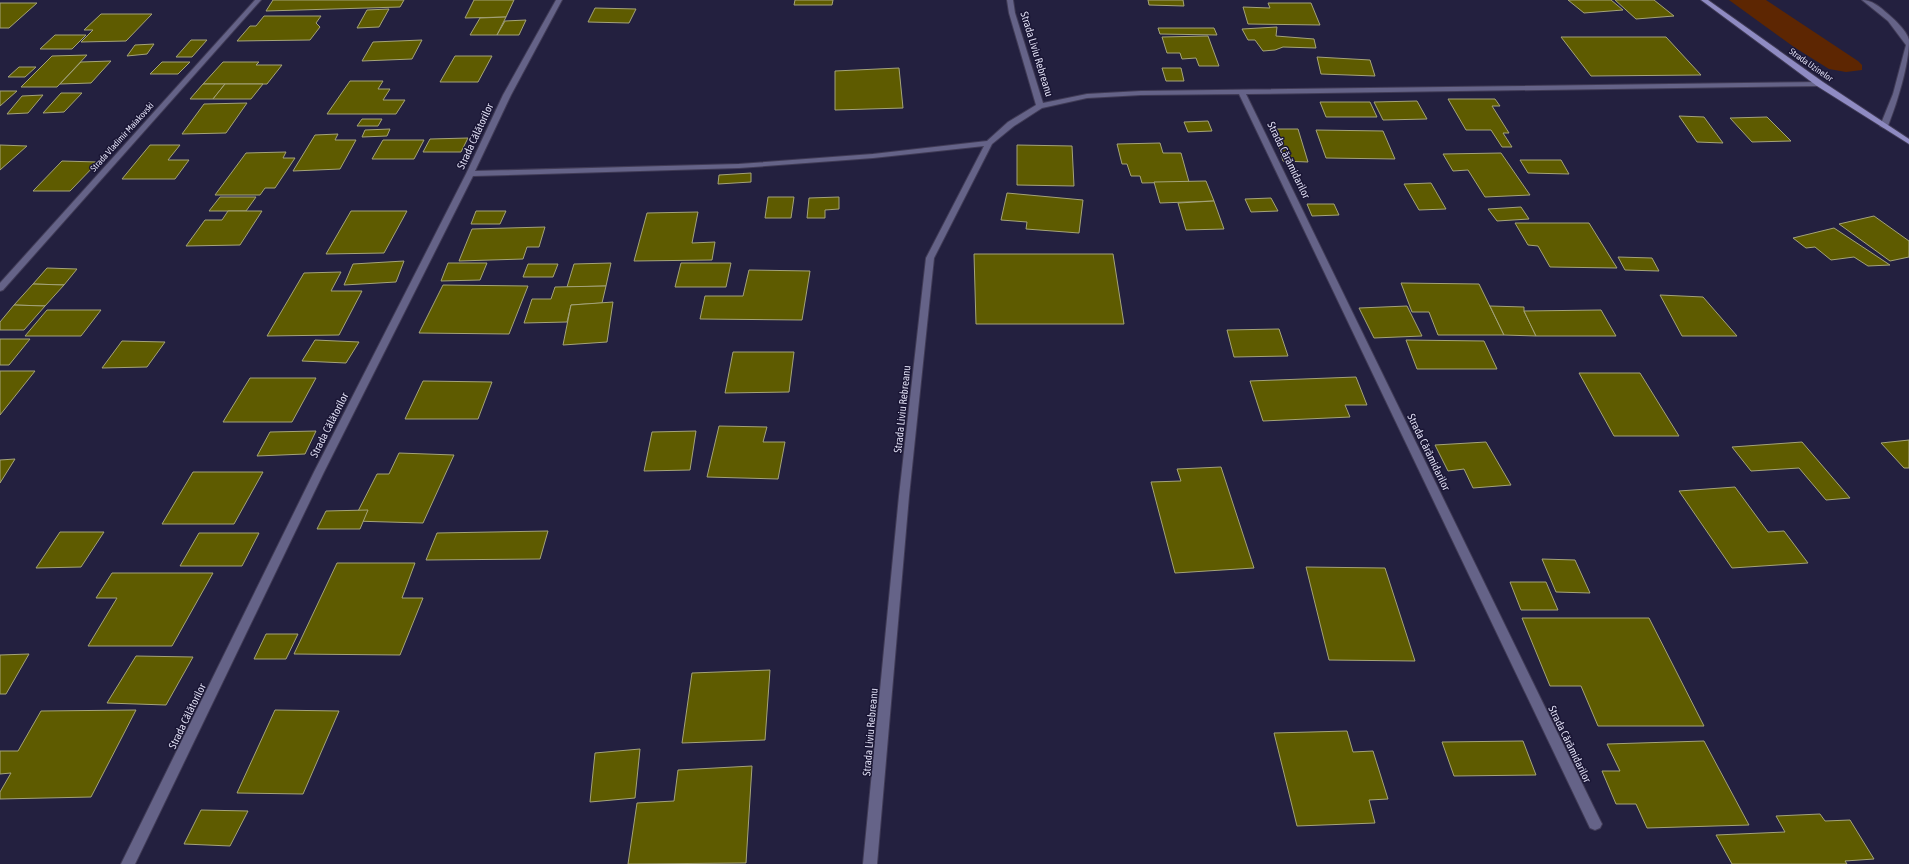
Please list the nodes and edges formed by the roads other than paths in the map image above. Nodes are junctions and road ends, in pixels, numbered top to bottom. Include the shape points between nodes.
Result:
1 (258, 0) edge
2 (559, 0) edge
3 (1010, 0) edge
4 (1704, 0) edge
5 (1866, 0) edge
6 (1909, 45) edge
7 (1820, 84) junction
8 (1242, 92) junction
9 (1040, 106) junction
10 (1884, 126) junction
11 (1909, 142) edge
12 (989, 143) junction
13 (470, 174) junction
14 (0, 288) edge
15 (1595, 824) dead end
16 (128, 864) edge
17 (870, 864) edge

1 - 14 street, Strada Vladimir Maiakovski
2 - 13 street, Strada Călătorilor via 507,95
3 - 9 street, Strada Liviu Rebreanu
4 - 7 main road, Strada Uzinelor
5 - 6 street via 1900,28
6 - 10 street via 1897,94
7 - 8 street
7 - 10 main road, Strada Uzinelor
8 - 9 street via 1087,96
8 - 15 street, Strada Cărămidarilor
9 - 12 street, Strada Liviu Rebreanu via 1011,124
10 - 11 main road, Strada Uzinelor
12 - 13 street via 873,156 739,166
12 - 17 street, Strada Liviu Rebreanu via 930,258 904,496
13 - 16 street, Strada Călătorilor via 319,472

